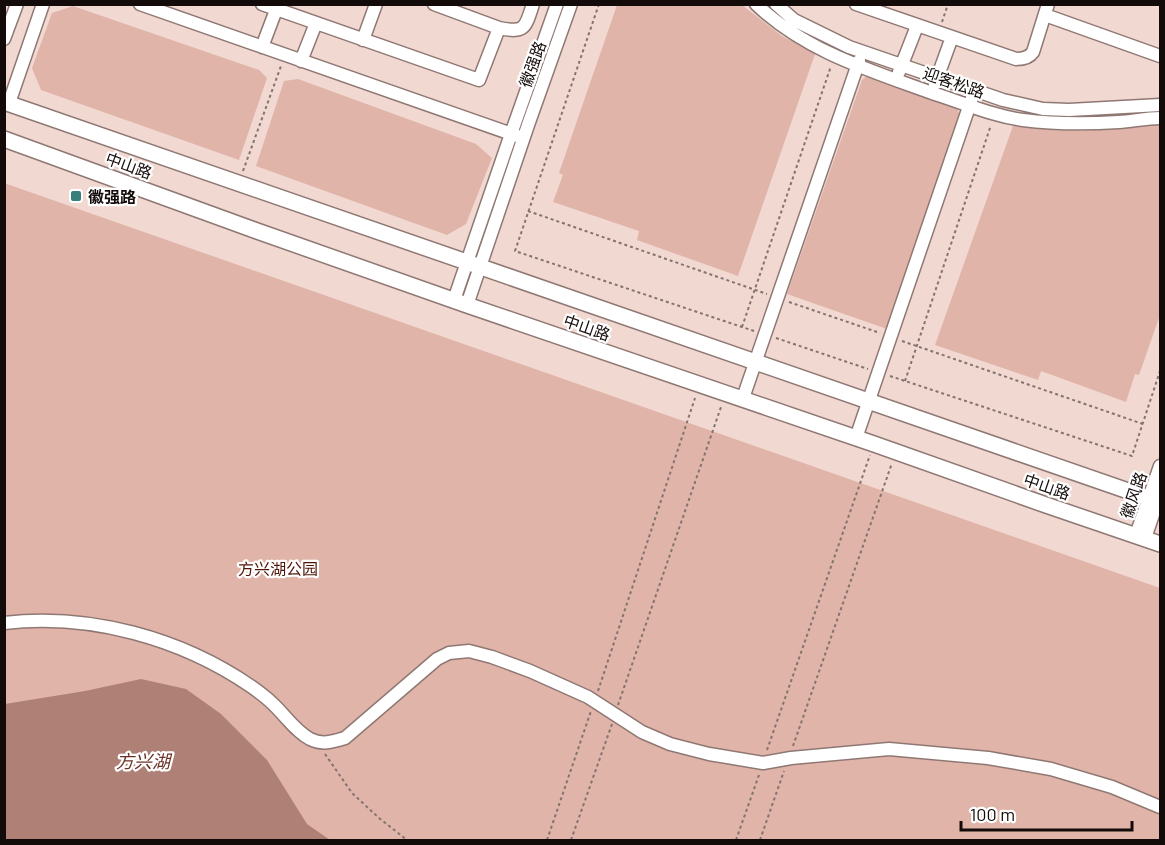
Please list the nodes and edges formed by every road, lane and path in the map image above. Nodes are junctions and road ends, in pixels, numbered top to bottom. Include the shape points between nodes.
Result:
1 (16, 4) edge
2 (43, 4) edge
3 (140, 4) edge
4 (262, 4) edge
5 (376, 4) edge
6 (434, 4) edge
7 (533, 4) edge
8 (557, 4) edge
9 (571, 4) edge
10 (756, 4) edge
11 (776, 4) edge
12 (856, 4) edge
13 (948, 4) edge
14 (276, 10) junction
15 (1046, 10) edge
16 (315, 23) junction
17 (917, 26) junction
18 (499, 28) junction
19 (938, 33) junction
20 (952, 37) junction
21 (4, 39) edge
22 (363, 40) junction
23 (262, 47) junction
24 (862, 51) junction
25 (285, 55) junction
26 (835, 56) junction
27 (1161, 56) edge
28 (301, 61) junction
29 (902, 65) junction
30 (857, 66) junction
31 (938, 78) junction
32 (896, 80) junction
33 (975, 90) junction
34 (933, 93) junction
35 (7, 103) edge
36 (969, 105) junction
37 (1161, 105) edge
38 (995, 113) junction
39 (1161, 118) edge
40 (511, 134) junction
41 (523, 138) junction
42 (4, 139) edge
43 (239, 183) junction
44 (528, 211) dead end
45 (474, 264) junction
46 (754, 290) junction
47 (777, 298) junction
48 (460, 302) junction
49 (742, 327) dead end
50 (891, 337) junction
51 (917, 346) junction
52 (756, 361) junction
53 (905, 381) dead end
54 (700, 384) junction
55 (726, 393) junction
56 (743, 398) junction
57 (869, 400) junction
58 (1143, 424) dead end
59 (856, 438) junction
60 (874, 444) junction
61 (896, 452) junction
62 (1161, 466) edge
63 (1157, 499) edge
64 (1141, 537) junction
65 (1161, 544) edge
66 (4, 623) edge
67 (594, 701) junction
68 (615, 714) junction
69 (316, 741) junction
70 (788, 759) junction
71 (763, 763) junction
72 (1161, 807) edge
73 (406, 840) edge
74 (547, 840) edge
75 (571, 840) edge
76 (736, 840) edge
77 (760, 840) edge

1 - 21 street
2 - 35 street
3 - 23 street
4 - 14 street
5 - 22 street
6 - 18 street
7 - 18 street via 522,28
8 - 40 street, 徽强路
9 - 41 street, 徽强路
10 - 26 street, 迎客松路 via 782,27
11 - 24 street, 迎客松路 via 794,20
12 - 17 street
13 - 19 path
14 - 16 street
14 - 23 street
15 - 20 street via 1033,52 1023,59
15 - 27 street
16 - 22 street
16 - 28 street
17 - 19 street
17 - 29 street
18 - 22 street via 479,80
19 - 20 street
20 - 31 street
23 - 25 street
24 - 29 street, 迎客松路
24 - 30 street
25 - 28 street
25 - 43 path
26 - 30 street, 迎客松路
26 - 46 path
28 - 40 street
29 - 31 street, 迎客松路
29 - 32 street
30 - 32 street, 迎客松路
30 - 47 street
31 - 33 street, 迎客松路
31 - 34 street
32 - 34 street, 迎客松路
33 - 36 street
33 - 37 street, 迎客松路 via 1043,109
34 - 36 street, 迎客松路
35 - 43 main road, 中山路
36 - 38 street, 迎客松路
36 - 50 street
38 - 39 street, 迎客松路 via 1022,120 1073,123
38 - 51 path
40 - 41 street
40 - 45 street, 徽强路
41 - 45 street, 徽强路
42 - 48 main road, 中山路
43 - 45 main road, 中山路
44 - 46 path
45 - 48 street, 徽强路
45 - 52 main road, 中山路
46 - 47 path
46 - 49 path
47 - 50 path
47 - 52 street
48 - 54 main road, 中山路
50 - 51 path
50 - 57 street
51 - 53 path
51 - 58 path
52 - 56 street
52 - 57 main road, 中山路
54 - 55 main road, 中山路
54 - 67 path
55 - 56 main road, 中山路
55 - 68 path
56 - 59 main road, 中山路
57 - 59 street
57 - 63 main road, 中山路
59 - 60 main road, 中山路
60 - 61 main road, 中山路
60 - 71 path
61 - 64 main road, 中山路
61 - 70 path
62 - 63 street, 徽风路
63 - 64 street, 徽风路
64 - 65 main road, 中山路
66 - 69 street via 66,622 134,632 161,641 226,670 273,704 301,733
67 - 68 street
67 - 69 street via 492,657 469,651 449,653 345,738
67 - 74 path
68 - 71 street via 670,744
68 - 75 path
69 - 73 path via 352,793
70 - 71 street
70 - 72 street via 889,749 988,758 1062,772
70 - 77 path
71 - 76 path

